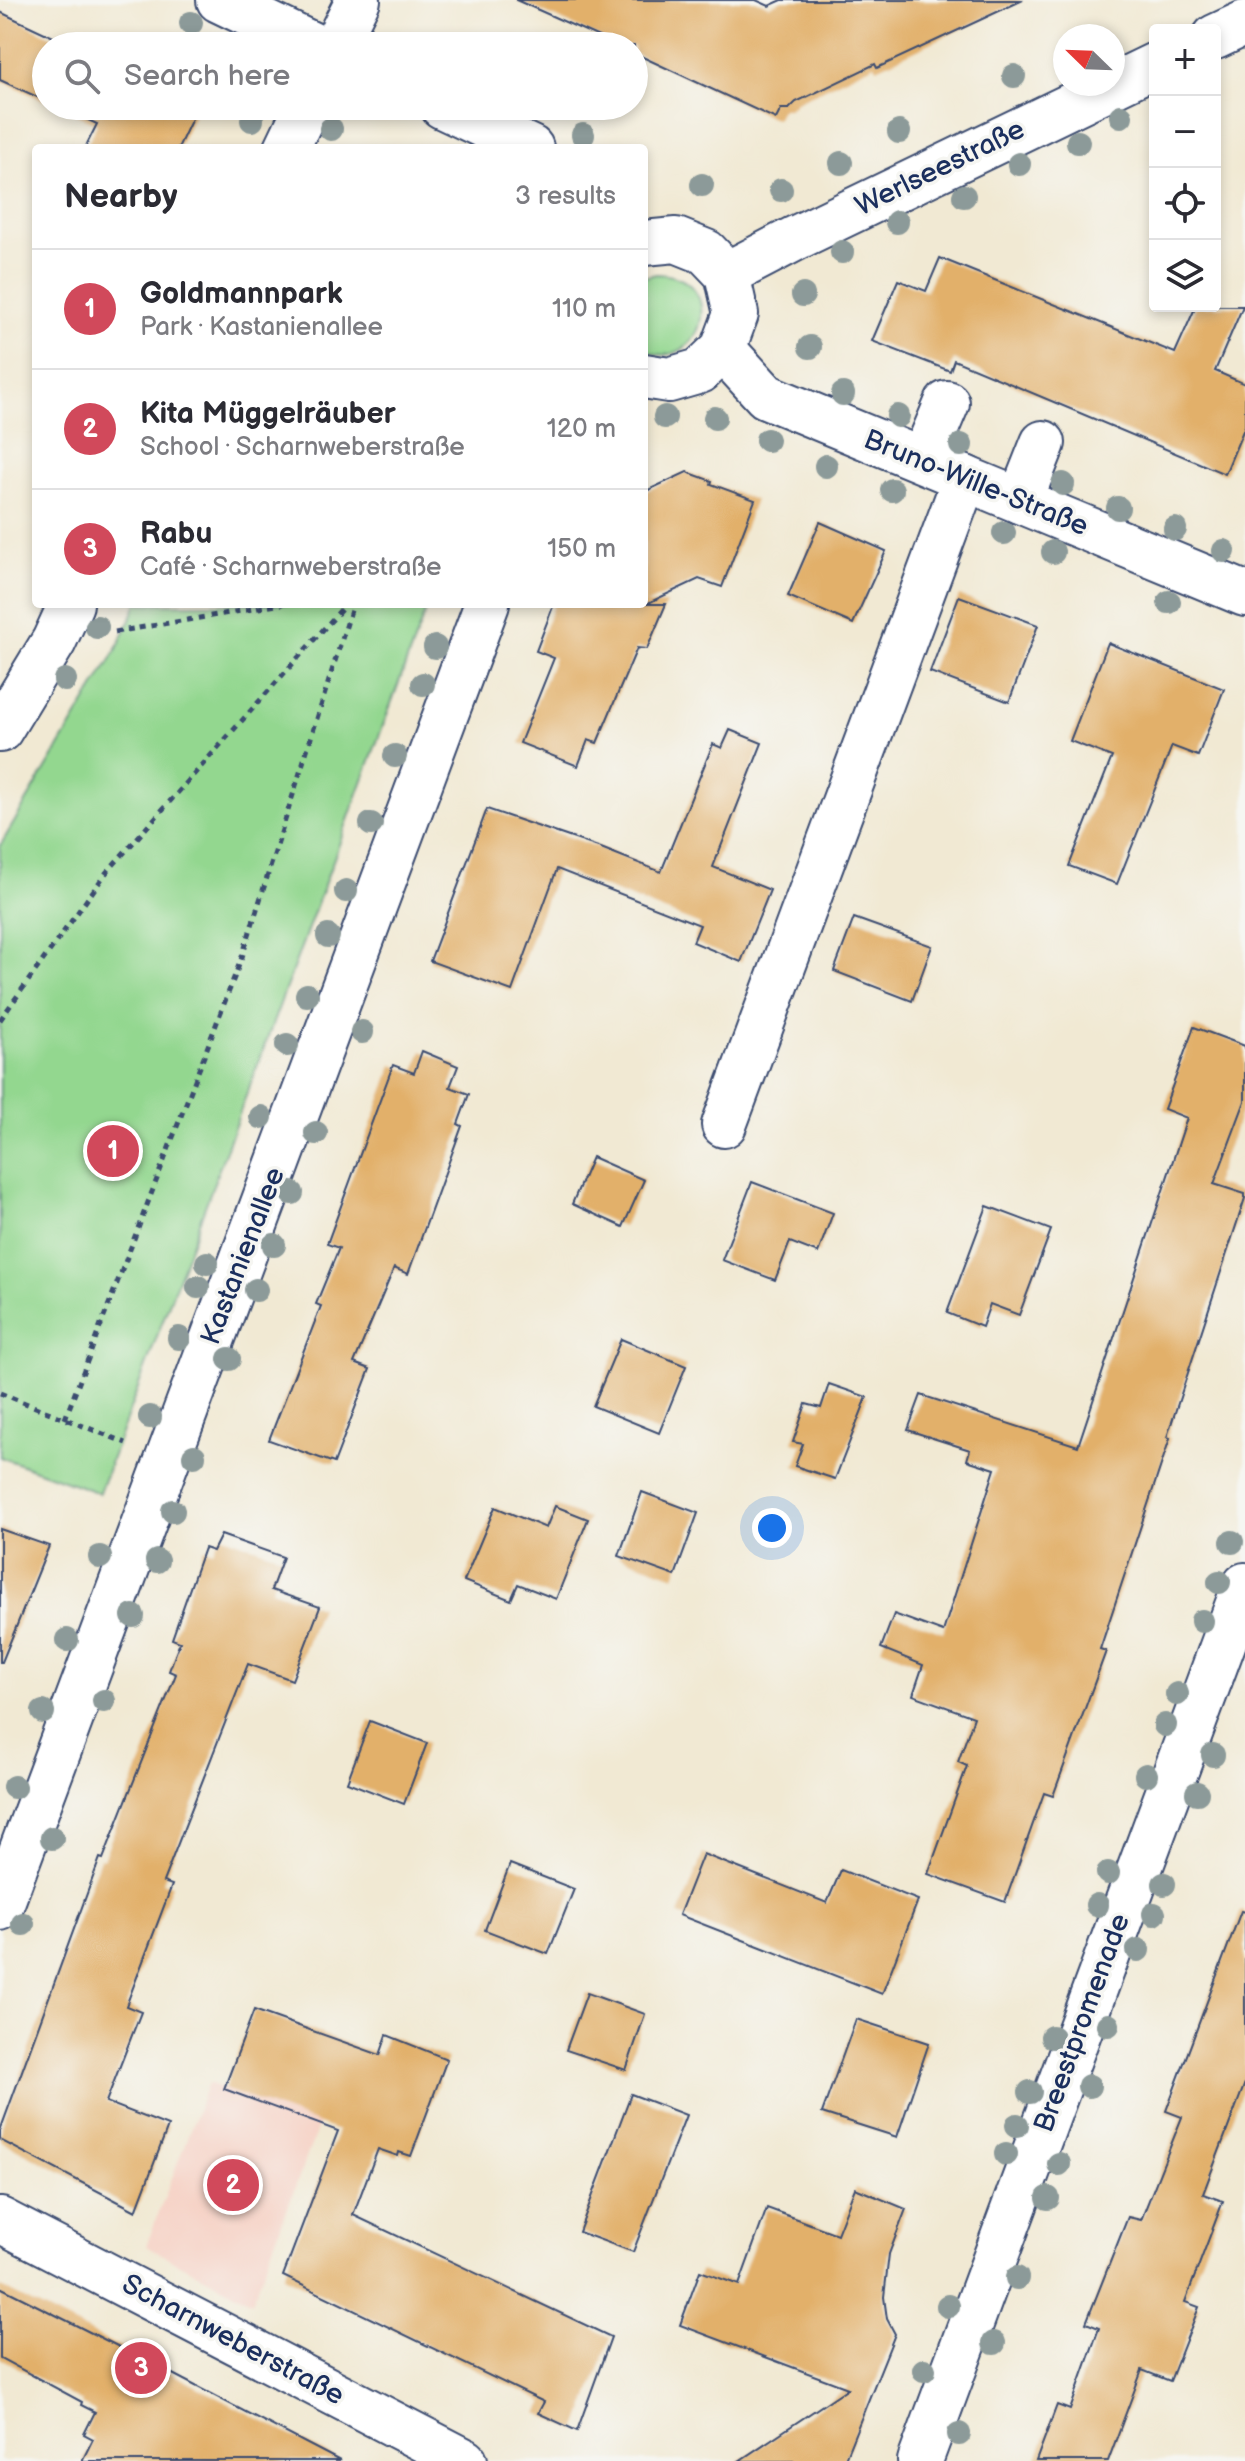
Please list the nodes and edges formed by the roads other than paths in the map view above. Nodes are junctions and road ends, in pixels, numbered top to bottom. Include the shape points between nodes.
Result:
1 (219, 0) edge
2 (358, 0) edge
3 (1245, 23) edge
4 (286, 32) edge
5 (342, 32) edge
6 (1221, 34) edge
7 (1149, 68) edge
8 (300, 120) edge
9 (472, 120) edge
10 (289, 144) edge
11 (523, 144) edge
12 (648, 243) edge
13 (727, 274) junction
14 (723, 349) junction
15 (648, 377) edge
16 (947, 403) dead end
17 (1043, 443) dead end
18 (923, 460) junction
19 (965, 478) junction
20 (1020, 501) junction
21 (1245, 594) edge
22 (69, 608) edge
23 (486, 608) edge
24 (0, 730) edge
25 (724, 1125) dead end
26 (1245, 1585) edge
27 (0, 1908) edge
28 (0, 2220) edge
29 (465, 2461) edge
30 (920, 2461) edge

1 - 4 street
2 - 5 street
3 - 6 street
7 - 13 street, Werlseestraße
8 - 10 street
9 - 11 street
12 - 13 street via 676,240 706,252
13 - 14 street via 736,314
14 - 15 street via 700,371 669,380
14 - 18 street, Bruno-Wille-Straße via 766,396
16 - 18 street
17 - 20 street
18 - 19 street, Bruno-Wille-Straße
19 - 20 street, Bruno-Wille-Straße
19 - 25 street
20 - 21 street, Bruno-Wille-Straße
22 - 24 street
23 - 27 street, Kastanienallee
26 - 30 street, Breestpromenade
28 - 29 street, Scharnweberstraße

